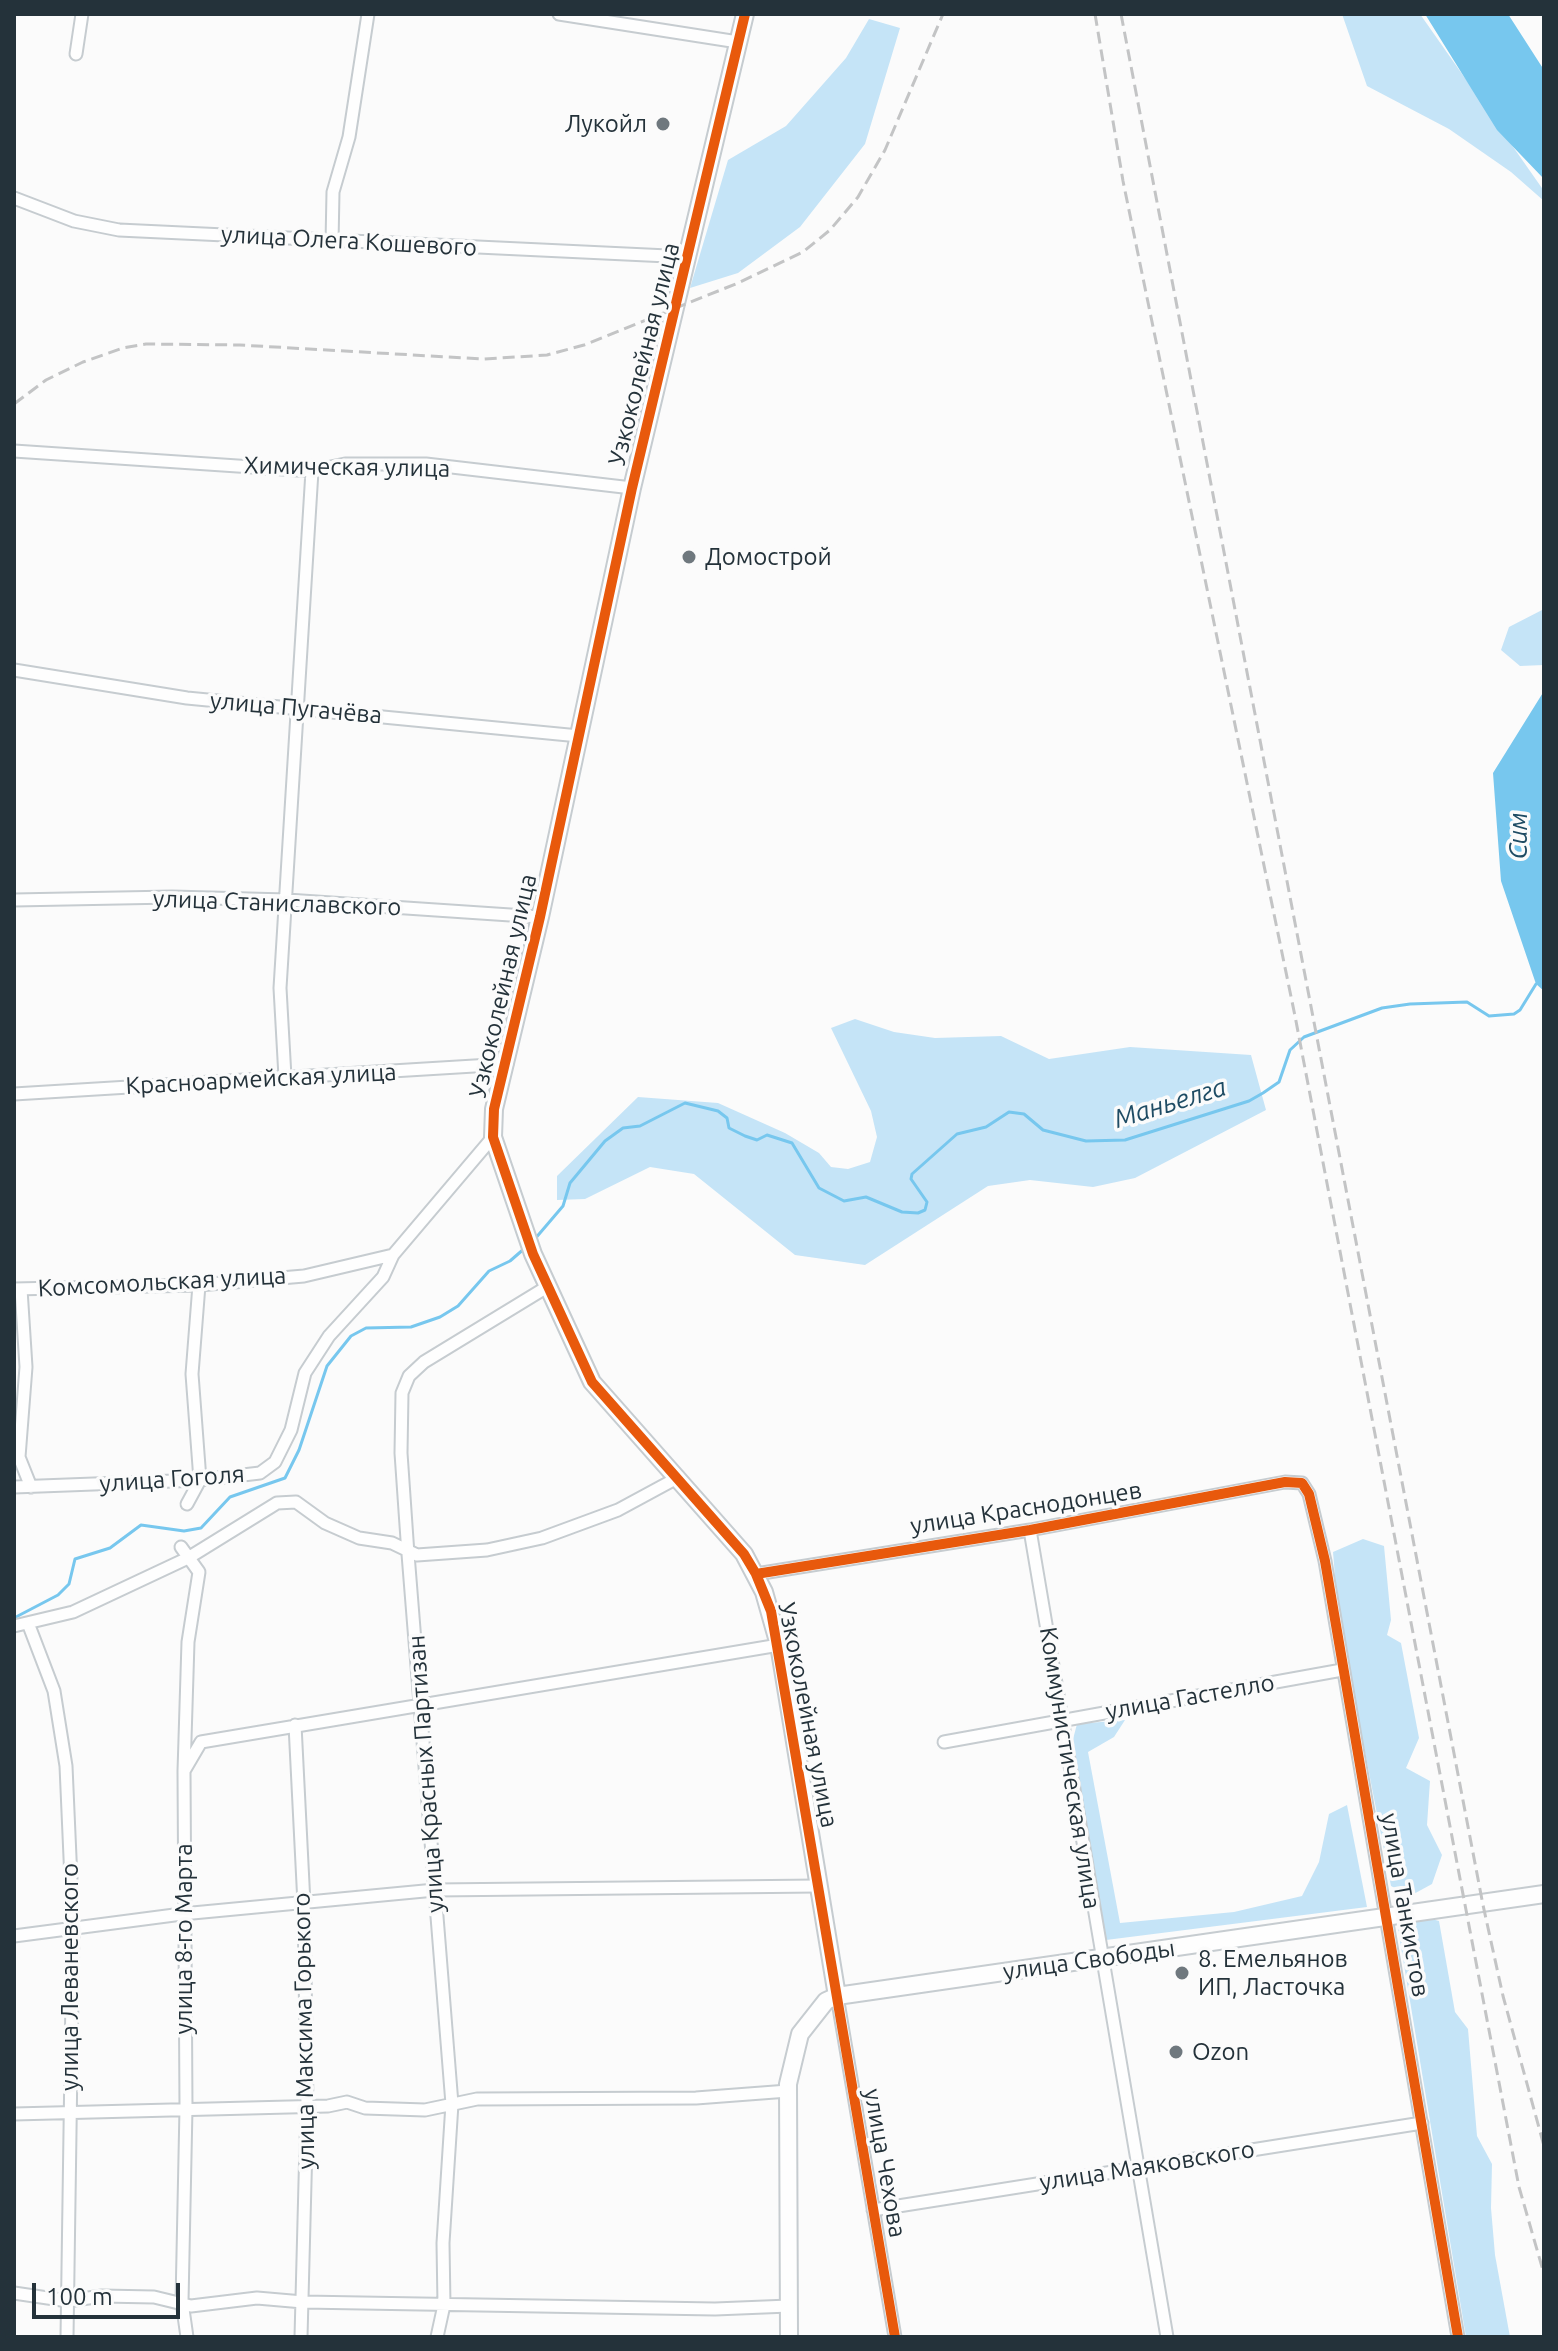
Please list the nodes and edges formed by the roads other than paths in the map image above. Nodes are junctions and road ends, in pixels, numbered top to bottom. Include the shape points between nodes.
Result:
1 (82, 14) edge
2 (368, 14) edge
3 (559, 14) edge
4 (745, 14) edge
5 (738, 42) junction
6 (76, 54) dead end
7 (14, 198) edge
8 (332, 243) junction
9 (689, 257) junction
10 (14, 451) edge
11 (312, 471) junction
12 (632, 488) junction
13 (14, 670) edge
14 (297, 706) junction
15 (579, 736) junction
16 (14, 900) edge
17 (287, 900) junction
18 (540, 917) junction
19 (507, 1064) junction
20 (285, 1077) junction
21 (14, 1094) edge
22 (493, 1137) junction
23 (393, 1255) junction
24 (199, 1285) junction
25 (547, 1287) junction
26 (17, 1289) edge
27 (679, 1477) junction
28 (200, 1480) junction
29 (1302, 1483) joint
30 (14, 1487) edge
31 (31, 1487) junction
32 (187, 1504) dead end
33 (1030, 1530) junction
34 (184, 1552) junction
35 (408, 1554) junction
36 (756, 1574) junction
37 (28, 1623) junction
38 (14, 1626) edge
39 (779, 1645) junction
40 (1342, 1670) junction
41 (422, 1706) junction
42 (1062, 1721) junction
43 (295, 1725) junction
44 (944, 1742) dead end
45 (184, 1771) junction
46 (818, 1886) junction
47 (435, 1890) junction
48 (1544, 1894) edge
49 (304, 1904) junction
50 (182, 1914) junction
51 (1388, 1915) junction
52 (73, 1926) junction
53 (14, 1936) edge
54 (1102, 1958) junction
55 (837, 1996) junction
56 (788, 2091) junction
57 (452, 2104) junction
58 (307, 2105) junction
59 (186, 2108) junction
60 (14, 2114) edge
61 (70, 2114) junction
62 (1422, 2123) junction
63 (1138, 2166) junction
64 (873, 2210) junction
65 (14, 2293) edge
66 (68, 2301) junction
67 (182, 2302) junction
68 (303, 2302) junction
69 (444, 2305) junction
70 (789, 2306) junction
71 (67, 2337) edge
72 (187, 2337) edge
73 (301, 2337) edge
74 (437, 2337) edge
75 (789, 2337) edge
76 (895, 2337) edge
77 (1167, 2337) edge
78 (1458, 2337) edge

1 - 6 street
2 - 8 street via 349,137 333,192
3 - 5 street
4 - 5 street, Узкоколейная улица
5 - 9 street, Узкоколейная улица
7 - 8 street, улица Олега Кошевого via 74,221 119,230
8 - 9 street, улица Олега Кошевого
9 - 12 street, Узкоколейная улица
10 - 11 street, Химическая улица
11 - 12 street, Химическая улица via 345,464 426,464
11 - 14 street
12 - 15 street, Узкоколейная улица
13 - 14 street, улица Пугачёва via 140,692
14 - 15 street, улица Пугачёва
14 - 17 street
15 - 18 street, Узкоколейная улица
16 - 17 street, улица Станиславского
17 - 18 street, улица Станиславского
17 - 20 street via 280,988
18 - 19 street, Узкоколейная улица
19 - 20 street, Красноармейская улица
19 - 22 street, Узкоколейная улица via 494,1109
20 - 21 street, Красноармейская улица
22 - 23 street
22 - 25 street, Узкоколейная улица
23 - 24 street, Комсомольская улица via 304,1276
23 - 28 street, улица Гоголя via 383,1277 329,1336 305,1373 291,1430 275,1462 240,1478
24 - 26 street, Комсомольская улица
24 - 28 street via 192,1374
25 - 27 street, Узкоколейная улица via 592,1382
25 - 35 street, улица Красных Партизан via 409,1376 400,1410
26 - 31 street via 26,1367 19,1457
27 - 35 street via 618,1510 542,1538 487,1550
27 - 36 street, Узкоколейная улица
28 - 31 street, улица Гоголя
28 - 32 street
29 - 33 street, улица Краснодонцев
29 - 40 street, улица Танкистов via 1323,1550
30 - 31 street, улица Гоголя
33 - 36 street, улица Краснодонцев
33 - 42 street, Коммунистическая улица
34 - 35 street via 277,1503 296,1502 325,1523 359,1538 392,1543
34 - 37 street via 73,1612
34 - 45 street, улица 8-го Марта via 199,1572 188,1642
35 - 41 street, улица Красных Партизан
36 - 39 street, Узкоколейная улица
37 - 38 street
37 - 52 street, улица Леваневского via 54,1691 66,1766
39 - 41 street
39 - 46 street, Узкоколейная улица
40 - 42 street, улица Гастелло
40 - 51 street, улица Танкистов
41 - 43 street
41 - 47 street, улица Красных Партизан
42 - 44 street, улица Гастелло
42 - 54 street, Коммунистическая улица
43 - 45 street via 201,1742
43 - 49 street, улица Максима Горького
45 - 50 street, улица 8-го Марта
46 - 47 street
46 - 55 street, Узкоколейная улица
47 - 49 street
47 - 57 street, улица Красных Партизан
48 - 51 street, улица Свободы
49 - 50 street
49 - 58 street, улица Максима Горького
50 - 52 street
50 - 59 street, улица 8-го Марта
51 - 54 street, улица Свободы
51 - 62 street, улица Танкистов
52 - 53 street
52 - 61 street, улица Леваневского
54 - 55 street, улица Свободы
54 - 63 street, Коммунистическая улица
55 - 56 street via 814,2013 800,2034
55 - 64 street, улица Чехова
56 - 57 street via 696,2098 477,2099
56 - 70 street
57 - 58 street via 425,2110 365,2108 347,2102
57 - 69 street, улица Красных Партизан
58 - 59 street
58 - 68 street, улица Максима Горького
59 - 61 street
59 - 67 street, улица 8-го Марта
60 - 61 street
61 - 66 street, улица Леваневского
62 - 63 street, улица Маяковского
62 - 78 street, улица Танкистов
63 - 64 street, улица Маяковского
63 - 77 street, Коммунистическая улица
64 - 76 street, улица Чехова
65 - 66 street
66 - 67 street via 102,2296
66 - 71 street, улица Леваневского
67 - 68 street
67 - 72 street, улица 8-го Марта
68 - 69 street
68 - 73 street, улица Максима Горького
69 - 70 street
69 - 74 street, улица Красных Партизан
70 - 75 street

